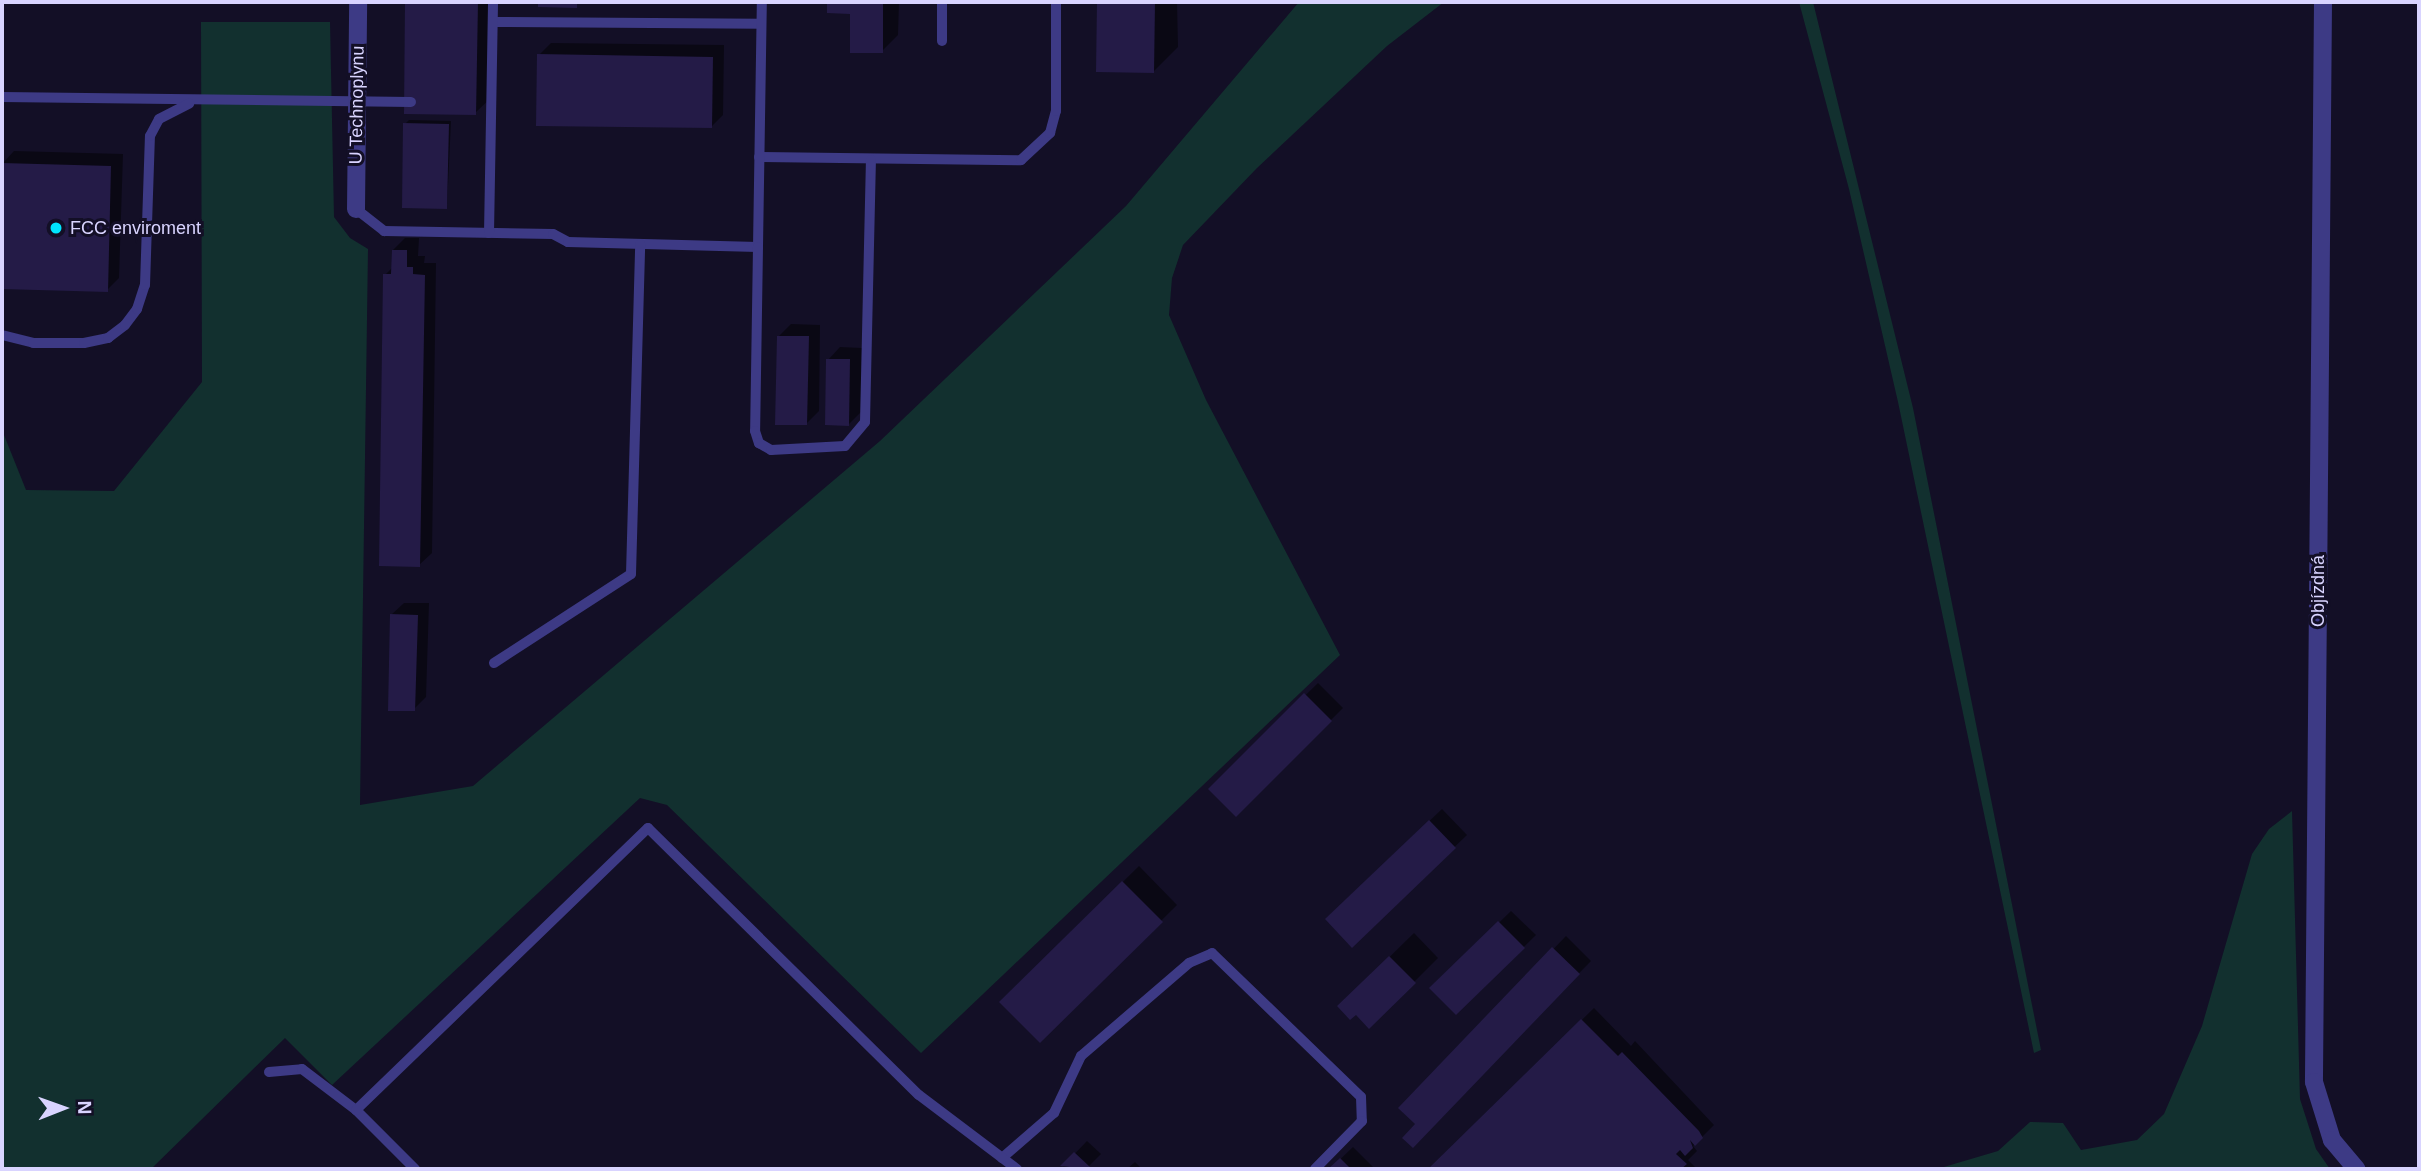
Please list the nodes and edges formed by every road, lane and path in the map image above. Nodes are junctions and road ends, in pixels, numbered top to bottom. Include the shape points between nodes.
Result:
1 (359, 2) edge
2 (493, 2) edge
3 (762, 2) edge
4 (942, 2) edge
5 (1056, 2) edge
6 (2323, 2) edge
7 (493, 22) junction
8 (761, 24) junction
9 (942, 41) dead end
10 (2, 97) edge
11 (199, 101) junction
12 (357, 102) junction
13 (411, 102) dead end
14 (759, 157) junction
15 (871, 160) junction
16 (356, 209) joint
17 (489, 233) junction
18 (640, 244) junction
19 (758, 247) junction
20 (2, 335) edge
21 (494, 663) dead end
22 (269, 1072) dead end
23 (356, 1110) junction
24 (1002, 1158) junction
25 (415, 1169) edge
26 (1017, 1169) edge
27 (1315, 1169) edge
28 (2356, 1169) edge

1 - 12 street, U Technoplynu
2 - 7 lane
3 - 8 lane
4 - 9 lane
5 - 15 lane via 1056,111 1050,133 1035,151 1021,160 1000,163
6 - 28 street, Objízdná via 2315,1082 2332,1140
7 - 8 lane
7 - 17 lane
8 - 14 lane
10 - 11 lane
11 - 12 lane
11 - 20 lane via 159,119 150,136 145,285 137,309 125,325 108,338 84,343 33,343
12 - 13 lane
12 - 16 street, U Technoplynu
14 - 15 lane
14 - 19 lane
15 - 19 lane via 865,422 845,446 771,450 759,443 755,431
16 - 17 lane via 384,231
17 - 18 lane
18 - 19 lane
18 - 21 lane via 631,574
22 - 23 lane via 302,1069
23 - 24 lane via 648,828 919,1095
23 - 25 lane
24 - 26 lane
24 - 27 lane via 1054,1113 1066,1097 1081,1056 1189,963 1212,953 1360,1097 1362,1121

